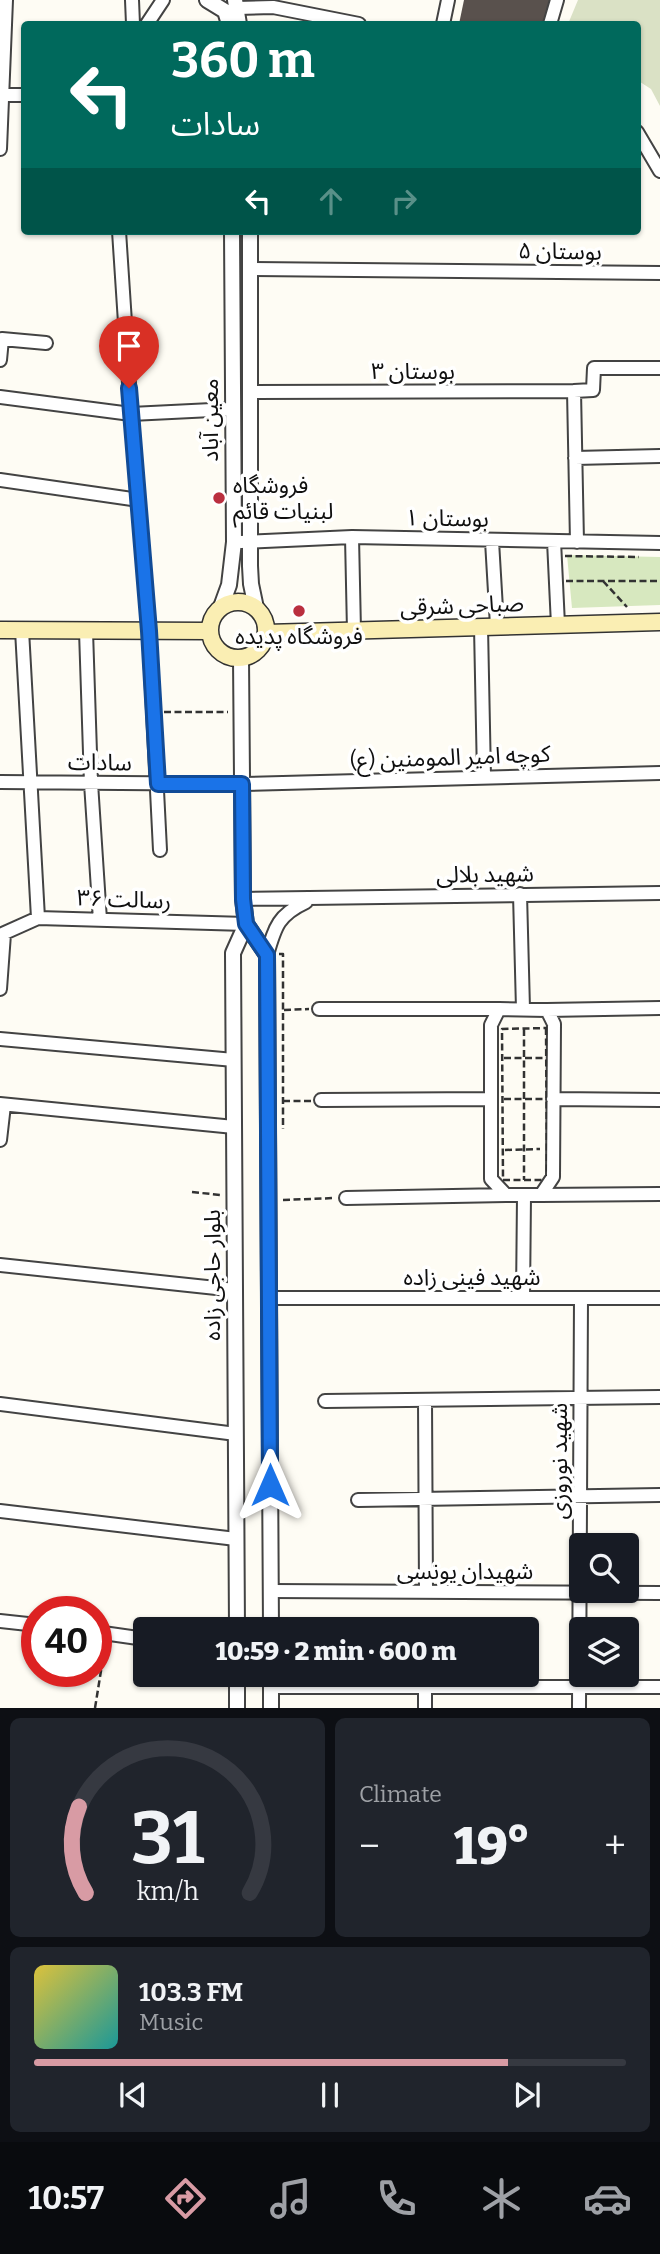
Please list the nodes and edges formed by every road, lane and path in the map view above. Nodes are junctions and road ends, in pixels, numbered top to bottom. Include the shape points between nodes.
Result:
1 (6, 0) edge
2 (132, 0) edge
3 (163, 0) edge
4 (207, 0) edge
5 (448, 0) edge
6 (558, 0) edge
7 (236, 4) edge
8 (132, 21) edge
9 (149, 21) edge
10 (228, 21) edge
11 (344, 21) edge
12 (444, 21) edge
13 (551, 21) edge
14 (3, 95) junction
15 (21, 95) edge
16 (641, 145) edge
17 (0, 149) edge
18 (660, 171) edge
19 (120, 235) edge
20 (232, 235) edge
21 (250, 235) edge
22 (250, 269) junction
23 (660, 273) edge
24 (46, 343) dead end
25 (0, 360) edge
26 (660, 368) edge
27 (575, 391) junction
28 (251, 392) junction
29 (0, 397) edge
30 (232, 409) junction
31 (131, 414) junction
32 (660, 456) edge
33 (575, 458) junction
34 (0, 480) edge
35 (139, 500) junction
36 (352, 537) junction
37 (492, 541) junction
38 (554, 541) junction
39 (234, 542) junction
40 (251, 542) junction
41 (577, 542) junction
42 (660, 543) edge
43 (555, 556) junction
44 (647, 557) dead end
45 (556, 581) junction
46 (603, 581) junction
47 (660, 581) edge
48 (221, 607) junction
49 (256, 608) junction
50 (642, 622) junction
51 (660, 622) edge
52 (558, 625) junction
53 (489, 627) junction
54 (0, 630) edge
55 (22, 630) junction
56 (86, 631) junction
57 (149, 631) junction
58 (209, 631) junction
59 (354, 631) junction
60 (266, 634) junction
61 (240, 658) junction
62 (154, 712) junction
63 (241, 712) junction
64 (660, 773) edge
65 (484, 777) junction
66 (0, 782) edge
67 (29, 783) junction
68 (91, 783) junction
69 (158, 784) junction
70 (242, 784) junction
71 (160, 850) dead end
72 (660, 893) edge
73 (520, 894) junction
74 (243, 899) junction
75 (310, 900) junction
76 (37, 918) junction
77 (100, 920) junction
78 (246, 924) junction
79 (2, 934) edge
80 (267, 955) junction
81 (0, 989) edge
82 (660, 1008) edge
83 (319, 1009) joint
84 (499, 1009) junction
85 (523, 1009) junction
86 (282, 1010) dead end
87 (547, 1010) junction
88 (524, 1028) junction
89 (0, 1039) edge
90 (501, 1058) junction
91 (524, 1058) junction
92 (550, 1058) junction
93 (234, 1060) junction
94 (496, 1099) junction
95 (523, 1099) junction
96 (550, 1099) junction
97 (321, 1100) joint
98 (660, 1100) edge
99 (283, 1101) dead end
100 (2, 1105) edge
101 (234, 1127) junction
102 (0, 1140) edge
103 (524, 1149) junction
104 (550, 1149) junction
105 (502, 1150) junction
106 (524, 1181) junction
107 (192, 1192) dead end
108 (660, 1194) edge
109 (506, 1195) junction
110 (541, 1195) junction
111 (524, 1196) junction
112 (234, 1197) junction
113 (346, 1198) joint
114 (283, 1200) dead end
115 (0, 1265) edge
116 (235, 1290) junction
117 (269, 1298) junction
118 (523, 1298) junction
119 (581, 1298) junction
120 (660, 1298) edge
121 (580, 1397) junction
122 (660, 1397) edge
123 (425, 1399) junction
124 (326, 1401) dead end
125 (0, 1404) edge
126 (236, 1434) junction
127 (580, 1495) junction
128 (660, 1495) edge
129 (425, 1499) junction
130 (358, 1500) dead end
131 (0, 1511) edge
132 (580, 1533) edge
133 (236, 1539) junction
134 (271, 1591) junction
135 (426, 1591) junction
136 (569, 1592) edge
137 (639, 1592) edge
138 (660, 1592) edge
139 (237, 1617) edge
140 (271, 1617) edge
141 (0, 1621) edge
142 (21, 1623) edge
143 (112, 1634) edge
144 (133, 1637) edge
145 (97, 1687) edge
146 (237, 1687) edge
147 (271, 1687) edge
148 (425, 1687) edge
149 (539, 1687) edge
150 (569, 1687) edge
151 (579, 1687) edge
152 (639, 1687) edge
153 (660, 1687) edge
154 (95, 1708) edge
155 (237, 1708) edge
156 (271, 1708) edge
157 (425, 1708) edge
158 (579, 1708) edge

1 - 14 street
2 - 8 street
3 - 9 street
4 - 10 street via 225,11
5 - 12 street
6 - 13 street
7 - 11 street
14 - 15 street
14 - 17 street
16 - 18 street
19 - 31 street
20 - 30 street, معین آباد
21 - 22 street, معین آباد
22 - 23 street, بوستان ۵
22 - 28 street, معین آباد
24 - 25 street via 2,339
26 - 27 street via 594,368 593,390
27 - 28 street, بوستان ۳
27 - 33 street
28 - 40 street, معین آباد
29 - 31 street
30 - 31 street
30 - 39 street, معین آباد
31 - 35 street
32 - 33 street
33 - 41 street
34 - 35 street
35 - 57 street
36 - 37 street, بوستان ۱
36 - 40 street, بوستان ۱
36 - 59 street
37 - 38 street, بوستان ۱
37 - 53 street
38 - 41 street, بوستان ۱
38 - 43 street
39 - 40 street, بوستان ۱
39 - 48 street, معین آباد via 229,585
40 - 49 street, معین آباد
41 - 42 street, بوستان ۱
43 - 44 path
43 - 45 street
45 - 46 path
45 - 52 street
46 - 47 path
46 - 50 path
48 - 49 main road via 239,602
48 - 58 main road
49 - 60 main road
50 - 51 main road, صباحی شرقی
50 - 52 main road, صباحی شرقی
52 - 53 main road, صباحی شرقی
53 - 59 main road, صباحی شرقی
53 - 65 street
54 - 55 main road
55 - 56 main road
55 - 67 street
56 - 57 main road
56 - 68 street
57 - 58 main road
57 - 62 street
58 - 61 main road via 223,654
59 - 60 main road, صباحی شرقی
60 - 61 main road via 257,650
61 - 63 street, بلوار حاجی زاده
62 - 63 path
62 - 69 street
63 - 70 street, بلوار حاجی زاده
64 - 65 street, کوچه امیر المومنین (ع)
65 - 70 street, کوچه امیر المومنین (ع)
66 - 67 street, سادات
67 - 68 street, سادات
67 - 76 street
68 - 69 street, سادات
68 - 77 street
69 - 70 street, سادات
69 - 71 street
70 - 74 street, بلوار حاجی زاده
72 - 73 street, شهید بلالی
73 - 75 street, شهید بلالی
73 - 85 street
74 - 75 street, شهید بلالی
74 - 78 street, بلوار حاجی زاده
75 - 80 street via 289,910 275,929
76 - 77 street, رسالت ۳۶
76 - 79 street, رسالت ۳۶
77 - 78 street, رسالت ۳۶
78 - 80 street, بلوار حاجی زاده
78 - 93 street, بلوار حاجی زاده via 233,953
79 - 81 street
80 - 117 street
82 - 87 street
83 - 84 street
83 - 86 path
84 - 85 street
84 - 94 street via 491,1025
85 - 87 street
87 - 92 street via 554,1024
88 - 90 path via 502,1029
88 - 91 path
88 - 92 path via 546,1028
89 - 93 street
90 - 91 path
90 - 94 path
91 - 92 path
91 - 95 path
92 - 96 street
92 - 96 path
93 - 101 street, بلوار حاجی زاده
94 - 95 path
94 - 97 street
94 - 105 path
94 - 109 street via 491,1179
95 - 96 path
95 - 103 path
96 - 98 street
96 - 104 street
96 - 104 path
97 - 99 path
100 - 101 street
100 - 102 street
101 - 112 street, بلوار حاجی زاده
103 - 104 path
103 - 105 path
103 - 106 path
104 - 106 path via 547,1180
104 - 110 street via 553,1177
105 - 106 path via 503,1180
106 - 111 path
107 - 112 path
108 - 110 street
109 - 111 street
109 - 113 street
110 - 111 street
111 - 118 street
112 - 116 street, بلوار حاجی زاده
113 - 114 path
115 - 116 street
116 - 126 street, بلوار حاجی زاده
117 - 118 street, شهید فینی زاده
117 - 134 street
118 - 119 street, شهید فینی زاده
119 - 120 street, شهید فینی زاده
119 - 121 street, شهید نوروزی
121 - 122 street
121 - 123 street
121 - 127 street, شهید نوروزی
123 - 124 street
123 - 129 street
125 - 126 street
126 - 133 street, بلوار حاجی زاده
127 - 128 street
127 - 129 street
127 - 132 street, شهید نوروزی
129 - 130 street
129 - 135 street
131 - 133 street
133 - 139 street, بلوار حاجی زاده
134 - 135 street, شهیدان یونسی
134 - 140 street
135 - 136 street, شهیدان یونسی
137 - 138 street, شهیدان یونسی
141 - 142 street
143 - 144 street
145 - 154 path
146 - 155 street
147 - 156 street
148 - 157 street
149 - 150 street
151 - 158 street, شهید نوروزی
152 - 153 street

